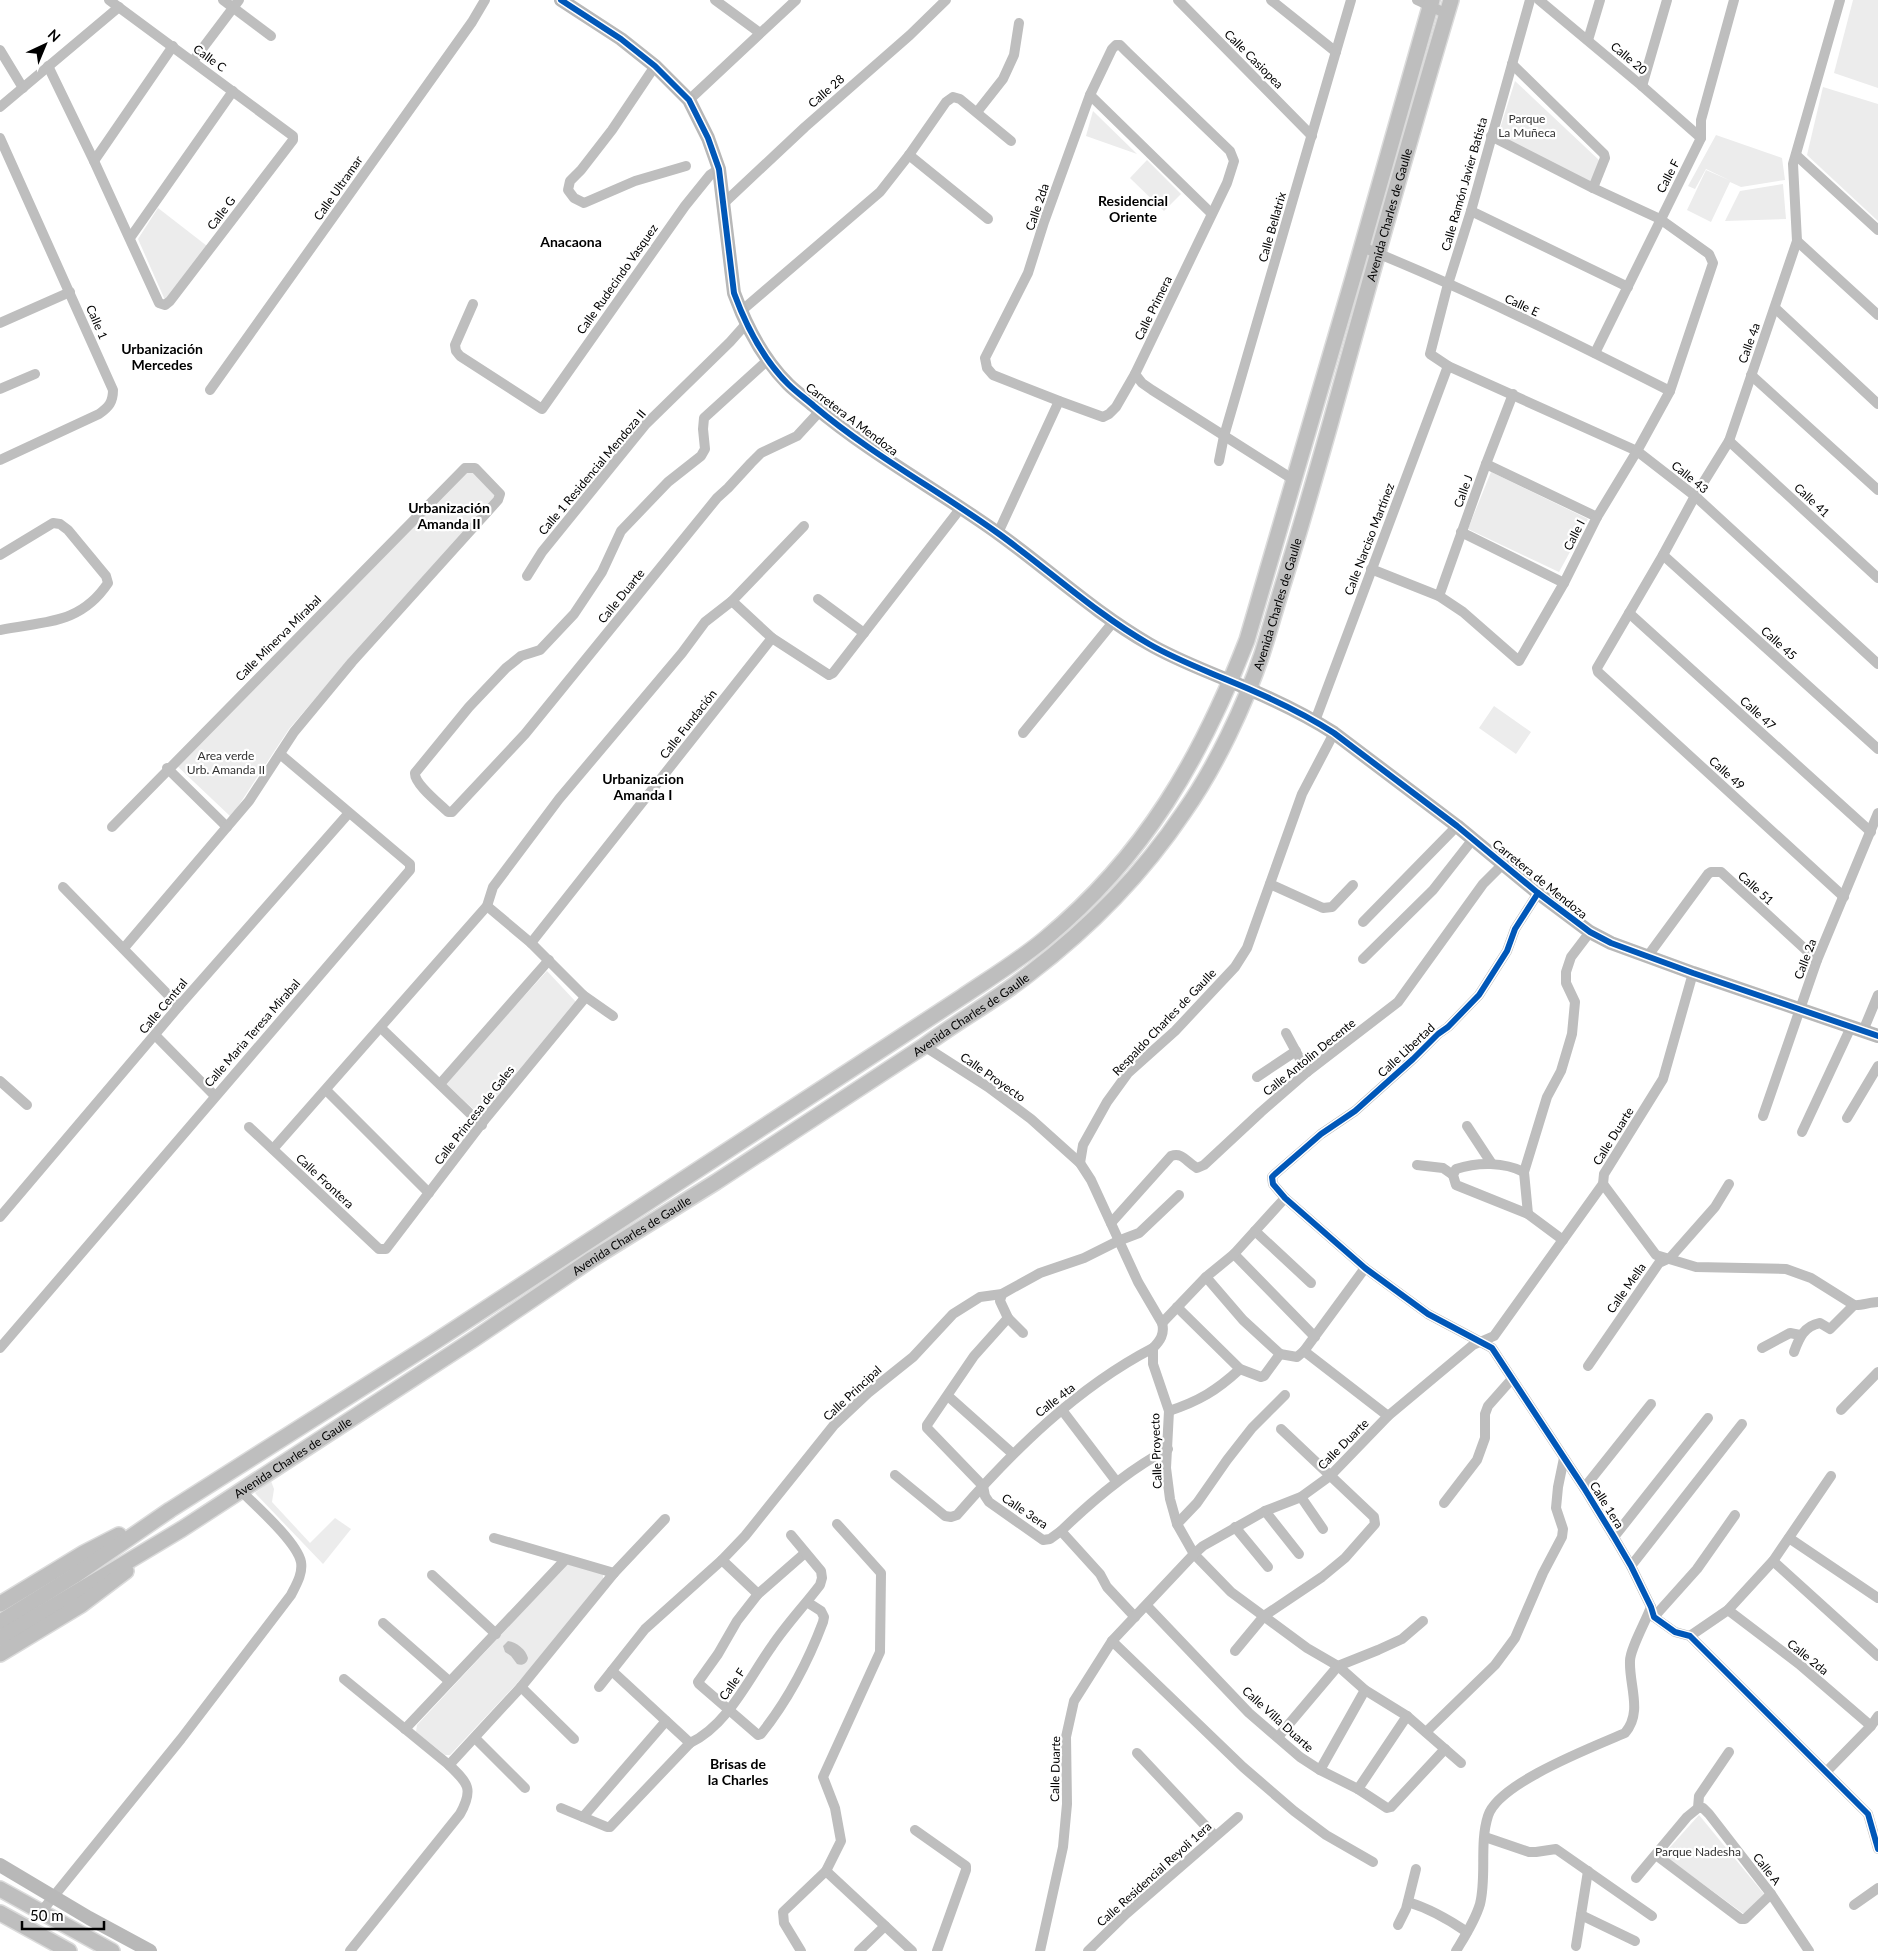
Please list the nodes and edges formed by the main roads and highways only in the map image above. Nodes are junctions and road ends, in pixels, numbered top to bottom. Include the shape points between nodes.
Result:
1 (1426, 2) edge
2 (1449, 7) edge
3 (1353, 278) junction
4 (1368, 285) junction
5 (942, 1010) junction
6 (952, 1026) junction
7 (790, 1110) junction
8 (802, 1125) junction
9 (170, 1510) junction
10 (182, 1529) junction
11 (77, 1582) junction
12 (0, 1604) edge
13 (0, 1622) edge
14 (0, 1638) edge
15 (0, 1654) edge
16 (0, 1889) edge
17 (0, 1913) edge
18 (69, 1951) edge
19 (112, 1951) edge

1 - 3 main road, Avenida Charles de Gaulle
2 - 4 main road, Avenida Charles de Gaulle
3 - 4 main road
3 - 5 main road, Avenida Charles de Gaulle via 1248,640 1186,773 1143,837 1111,875 1047,937
4 - 6 main road, Avenida Charles de Gaulle via 1262,655 1225,740 1185,811 1138,871 1083,929 1003,993
5 - 6 main road
5 - 7 main road, Avenida Charles de Gaulle
6 - 8 main road, Avenida Charles de Gaulle
7 - 8 main road
7 - 9 main road, Avenida Charles de Gaulle
8 - 10 main road, Avenida Charles de Gaulle
9 - 11 main road, Avenida Charles de Gaulle
9 - 12 main road via 84,1553
10 - 11 main road, Avenida Charles de Gaulle
10 - 15 main road via 81,1605
11 - 13 main road, Avenida Charles de Gaulle
11 - 14 main road, Avenida Charles de Gaulle
16 - 19 main road
17 - 18 main road

